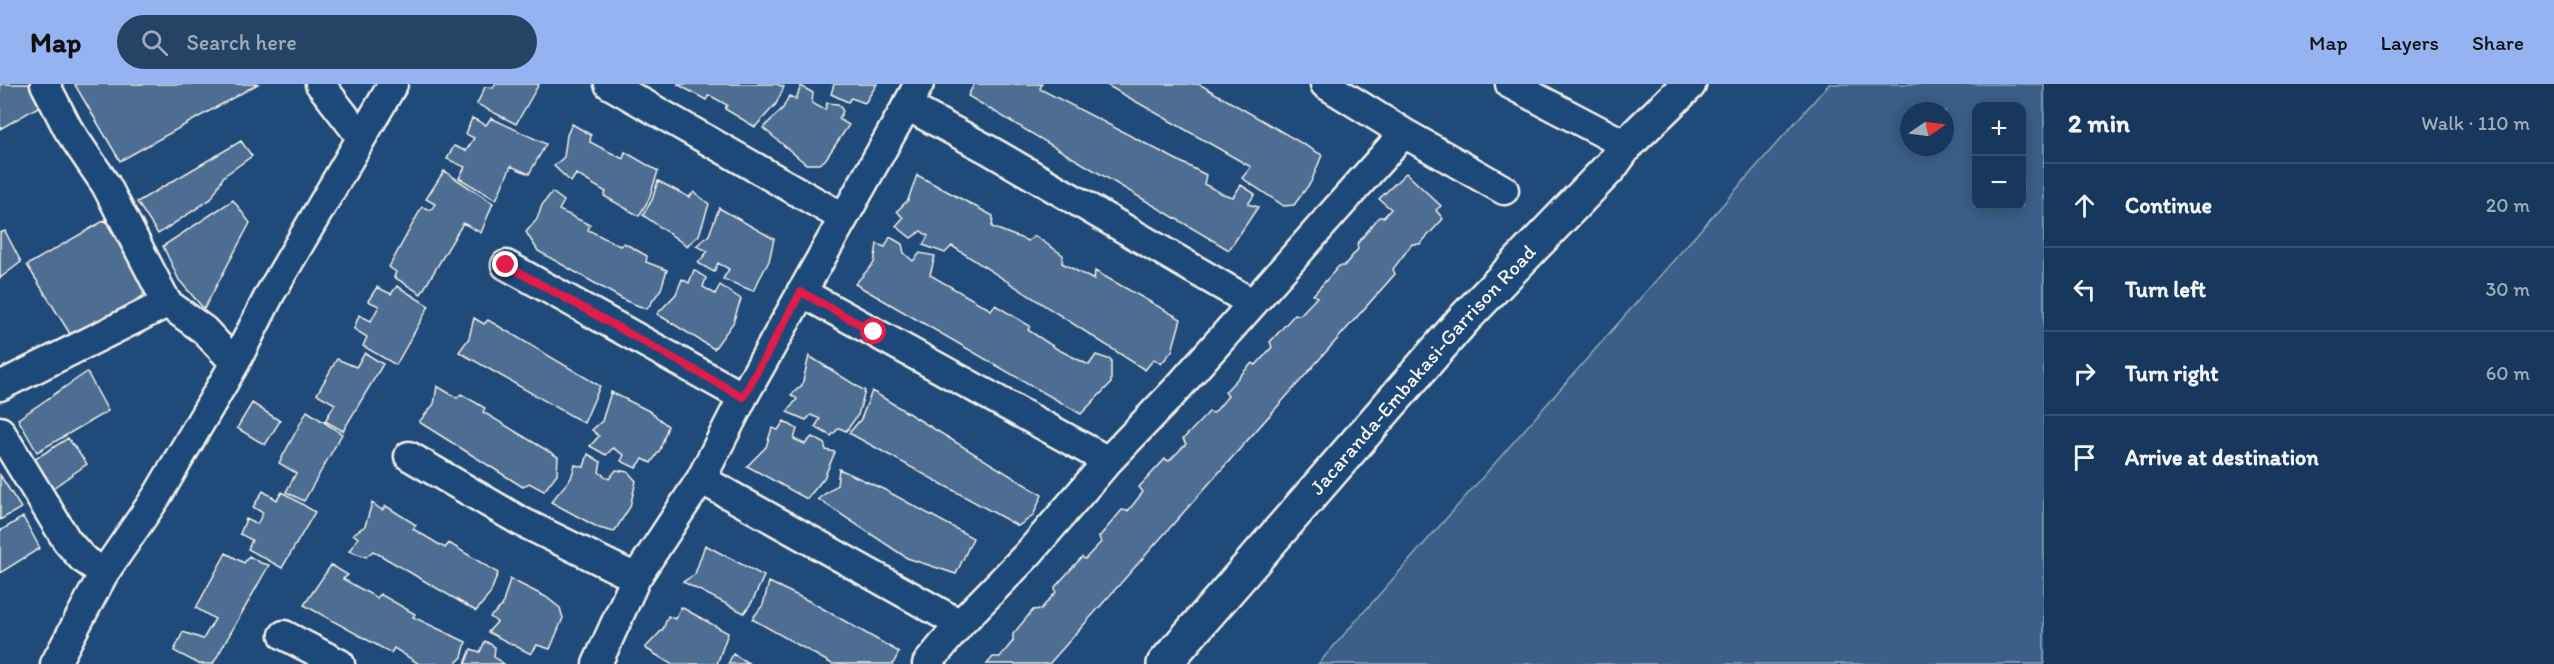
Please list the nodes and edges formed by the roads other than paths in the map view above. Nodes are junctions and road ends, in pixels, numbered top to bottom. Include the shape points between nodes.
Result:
1 (45, 84) edge
2 (320, 84) edge
3 (393, 84) edge
4 (609, 84) edge
5 (1325, 84) edge
6 (1510, 84) edge
7 (1689, 84) edge
8 (913, 95) edge
9 (1404, 132) junction
10 (361, 136) junction
11 (1626, 145) junction
12 (1504, 190) dead end
13 (843, 217) junction
14 (506, 265) dead end
15 (801, 292) junction
16 (167, 303) junction
17 (1252, 303) junction
18 (235, 363) junction
19 (0, 386) edge
20 (743, 397) junction
21 (0, 431) edge
22 (408, 456) dead end
23 (1108, 461) junction
24 (701, 480) junction
25 (104, 573) junction
26 (636, 578) junction
27 (960, 624) junction
28 (284, 635) dead end
29 (55, 664) edge
30 (340, 664) edge
31 (597, 664) edge
32 (927, 664) edge
33 (1164, 664) edge

1 - 16 street via 68,129 106,185
2 - 10 street
3 - 10 street
4 - 13 street
5 - 9 street
6 - 11 street
7 - 11 street, Jacaranda-Embakasi-Garrison Road
8 - 13 street
8 - 17 street via 990,150
9 - 12 street
9 - 17 street
10 - 18 street
11 - 33 street, Jacaranda-Embakasi-Garrison Road via 1611,166 1464,319
13 - 15 street
14 - 20 street
15 - 20 street
15 - 23 street
16 - 18 street via 204,330
16 - 19 street
17 - 23 street
18 - 25 street via 157,496
20 - 24 street
21 - 25 street via 67,541 82,558
22 - 26 street via 520,521
23 - 27 street via 1028,554
24 - 26 street
24 - 27 street
25 - 29 street
26 - 31 street
27 - 32 street
28 - 30 street

